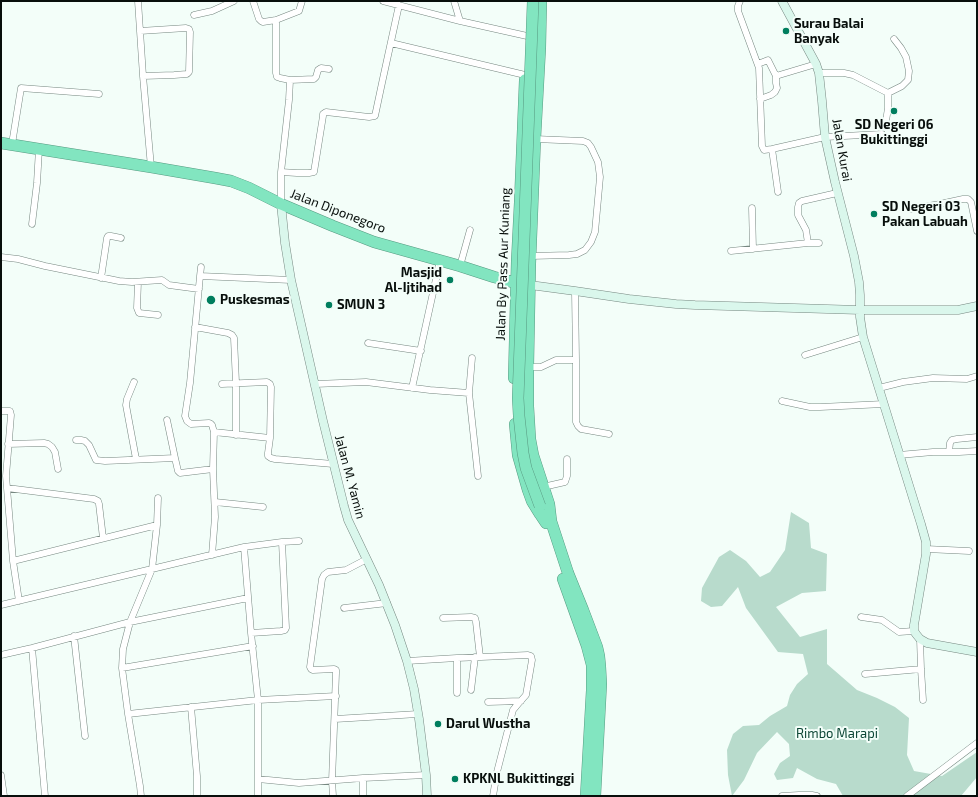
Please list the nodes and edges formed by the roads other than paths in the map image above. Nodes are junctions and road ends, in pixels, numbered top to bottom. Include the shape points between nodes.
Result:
1 (138, 1) edge
2 (234, 1) edge
3 (253, 1) edge
4 (302, 1) edge
5 (383, 1) edge
6 (454, 1) edge
7 (528, 1) edge
8 (533, 1) edge
9 (537, 1) edge
10 (541, 1) edge
11 (740, 1) edge
12 (782, 1) edge
13 (399, 5) junction
14 (194, 15) dead end
15 (276, 20) junction
16 (460, 21) junction
17 (140, 31) junction
18 (527, 36) junction
19 (894, 39) dead end
20 (391, 43) junction
21 (758, 64) junction
22 (816, 64) junction
23 (329, 69) dead end
24 (819, 73) junction
25 (525, 75) junction
26 (143, 76) junction
27 (776, 76) junction
28 (290, 80) junction
29 (888, 93) junction
30 (99, 94) dead end
31 (760, 99) junction
32 (886, 121) dead end
33 (882, 134) dead end
34 (825, 137) junction
35 (535, 139) junction
36 (7, 144) edge
37 (39, 149) junction
38 (772, 149) junction
39 (151, 167) junction
40 (281, 172) junction
41 (778, 192) dead end
42 (837, 193) junction
43 (520, 202) junction
44 (533, 203) junction
45 (281, 204) junction
46 (752, 208) dead end
47 (911, 209) dead end
48 (32, 224) dead end
49 (470, 230) dead end
50 (977, 231) edge
51 (121, 238) dead end
52 (808, 243) junction
53 (819, 243) dead end
54 (753, 249) junction
55 (730, 251) dead end
56 (531, 256) junction
57 (1, 257) edge
58 (440, 261) junction
59 (460, 266) junction
60 (201, 267) dead end
61 (200, 276) junction
62 (101, 278) junction
63 (291, 280) junction
64 (138, 282) junction
65 (516, 283) junction
66 (530, 285) junction
67 (198, 289) junction
68 (575, 291) junction
69 (977, 306) edge
70 (860, 310) junction
71 (158, 315) dead end
72 (195, 327) junction
73 (863, 337) junction
74 (368, 343) dead end
75 (420, 351) junction
76 (805, 355) dead end
77 (472, 358) dead end
78 (576, 360) junction
79 (528, 367) junction
80 (977, 376) edge
81 (134, 382) dead end
82 (236, 383) junction
83 (222, 384) dead end
84 (315, 384) junction
85 (412, 388) junction
86 (879, 388) junction
87 (469, 393) junction
88 (782, 401) dead end
89 (884, 404) junction
90 (1, 411) edge
91 (167, 420) dead end
92 (214, 432) junction
93 (609, 434) dead end
94 (236, 435) junction
95 (977, 437) edge
96 (270, 438) junction
97 (76, 440) dead end
98 (8, 444) junction
99 (977, 450) edge
100 (950, 452) junction
101 (899, 455) junction
102 (175, 458) junction
103 (567, 459) dead end
104 (136, 460) junction
105 (333, 464) junction
106 (58, 469) dead end
107 (213, 469) junction
108 (478, 476) dead end
109 (543, 487) junction
110 (6, 488) junction
111 (158, 498) dead end
112 (215, 502) junction
113 (542, 506) junction
114 (263, 507) dead end
115 (548, 522) junction
116 (157, 525) junction
117 (102, 538) junction
118 (300, 541) dead end
119 (282, 542) junction
120 (244, 547) junction
121 (926, 549) junction
122 (969, 551) dead end
123 (212, 554) junction
124 (367, 559) junction
125 (14, 561) junction
126 (152, 569) junction
127 (248, 598) junction
128 (19, 601) junction
129 (387, 603) junction
130 (1, 605) edge
131 (344, 608) dead end
132 (861, 617) dead end
133 (443, 618) dead end
134 (130, 622) junction
135 (914, 631) junction
136 (251, 633) junction
137 (74, 636) junction
138 (920, 639) junction
139 (253, 646) junction
140 (32, 648) junction
141 (977, 652) edge
142 (1, 656) edge
143 (477, 657) junction
144 (457, 658) junction
145 (407, 662) junction
146 (122, 668) junction
147 (921, 669) junction
148 (865, 674) dead end
149 (471, 690) dead end
150 (457, 693) dead end
151 (336, 696) junction
152 (258, 700) junction
153 (923, 700) dead end
154 (521, 701) junction
155 (488, 702) dead end
156 (191, 707) junction
157 (128, 714) junction
158 (418, 714) junction
159 (335, 719) junction
160 (85, 736) dead end
161 (977, 743) edge
162 (1, 775) edge
163 (426, 775) junction
164 (363, 778) junction
165 (258, 779) junction
166 (332, 780) junction
167 (591, 792) edge
168 (4, 796) edge
169 (46, 796) edge
170 (141, 796) edge
171 (197, 796) edge
172 (258, 796) edge
173 (333, 796) edge
174 (363, 796) edge
175 (427, 796) edge
176 (493, 796) edge
177 (782, 796) edge
178 (799, 796) edge
179 (817, 796) edge
180 (907, 796) edge

1 - 17 street
2 - 14 street via 212,11
3 - 15 street via 261,21
4 - 15 street via 299,11
5 - 13 street
6 - 16 street
7 - 18 highway, Jalan By Pass Aur Kuniang
8 - 113 highway, Jalan By Pass Aur Kuniang, bridge via 518,398 526,468
9 - 113 highway, Jalan By Pass Aur Kuniang via 523,398 525,440
10 - 35 highway, Jalan By Pass Aur Kuniang
11 - 21 street via 738,11
12 - 22 street, Jalan Kurai
13 - 16 street
13 - 20 street
15 - 28 street via 276,73 280,78
16 - 18 street
17 - 26 street
17 - 26 street via 186,28 190,32 187,74
18 - 25 highway, Jalan By Pass Aur Kuniang
19 - 29 street via 906,57 908,80
20 - 25 street
20 - 40 street via 375,116 326,112 323,116 314,172
21 - 27 street via 768,60
21 - 31 street
22 - 24 street, Jalan Kurai
22 - 27 street
23 - 28 street via 321,68 314,78
24 - 29 street via 853,75
24 - 34 street, Jalan Kurai
25 - 43 highway, Jalan By Pass Aur Kuniang
26 - 39 street
27 - 31 street via 775,92
28 - 40 street
29 - 32 street
30 - 36 street via 20,88
31 - 38 street via 762,146 764,150
33 - 34 street
34 - 38 street
34 - 42 street, Jalan Kurai
35 - 44 highway, Jalan By Pass Aur Kuniang
35 - 56 street via 588,143 598,162 600,177 595,232 585,250 569,255
36 - 37 highway, Jalan Diponegoro
37 - 39 highway, Jalan Diponegoro
37 - 48 street
38 - 41 street
39 - 45 highway, Jalan Diponegoro via 231,181
40 - 45 street
42 - 52 street via 799,203 798,215 806,230
42 - 70 street, Jalan Kurai via 854,256 859,282
43 - 44 highway
43 - 65 highway, Jalan By Pass Aur Kuniang
44 - 56 highway, Jalan By Pass Aur Kuniang
45 - 58 highway, Jalan Diponegoro via 374,242
45 - 63 street, Jalan M. Yamin
46 - 54 street
47 - 50 street via 968,199 971,202
49 - 59 street
51 - 62 street via 106,238
52 - 53 street
52 - 54 street
54 - 55 street
56 - 66 highway, Jalan By Pass Aur Kuniang
57 - 62 street
58 - 59 highway, Jalan Diponegoro
58 - 75 street
59 - 65 highway, Jalan Diponegoro
60 - 61 street
61 - 63 street
61 - 67 street
62 - 64 street
63 - 84 street, Jalan M. Yamin
64 - 67 street via 162,280 169,284
64 - 71 street via 138,313
65 - 115 highway, Jalan By Pass Aur Kuniang via 513,390 516,441 528,490 534,505
66 - 68 street
66 - 79 highway, Jalan By Pass Aur Kuniang
67 - 72 street
68 - 70 street via 695,306
68 - 78 street
69 - 70 street via 958,310
70 - 73 street, Jalan Kurai
72 - 82 street via 232,335
72 - 92 street via 186,419 191,424 209,423
73 - 76 street
73 - 86 street, Jalan Kurai
74 - 75 street
75 - 85 street
77 - 87 street
78 - 79 street via 556,360 541,367
78 - 93 street via 578,426 581,429
79 - 109 highway, Jalan By Pass Aur Kuniang via 530,439
80 - 86 street via 933,378
81 - 104 street via 126,405
82 - 83 street
82 - 94 street
82 - 96 street via 270,384
84 - 85 street via 366,382
84 - 105 street, Jalan M. Yamin
85 - 87 street
86 - 89 street, Jalan Kurai
87 - 108 street
88 - 89 street via 810,407
89 - 101 street, Jalan Kurai
90 - 98 street via 11,413
91 - 102 street
92 - 94 street
92 - 107 street
94 - 96 street
95 - 100 street via 952,440
96 - 105 street via 268,456 271,458
97 - 104 street via 85,441 89,445 96,460
98 - 106 street via 48,444 52,447
98 - 110 street
99 - 100 street
100 - 101 street
101 - 121 street, Jalan Kurai via 924,534
102 - 104 street
102 - 107 street via 180,473
103 - 109 street via 565,482
105 - 124 street, Jalan M. Yamin via 348,520
107 - 112 street
109 - 115 highway, Jalan By Pass Aur Kuniang via 549,504
110 - 117 street via 98,501
110 - 125 street
111 - 116 street
112 - 114 street
112 - 123 street
113 - 115 highway, Jalan By Pass Aur Kuniang
115 - 167 highway, Jalan By Pass Aur Kuniang via 592,665
116 - 117 street
116 - 126 street
117 - 125 street
118 - 119 street
119 - 120 street
119 - 136 street via 286,628 281,631
120 - 123 street
120 - 127 street
121 - 122 street
121 - 135 street, Jalan Kurai
123 - 126 street
124 - 129 street, Jalan M. Yamin
124 - 151 street via 346,570 328,572 322,579 310,667 312,670 336,670
125 - 128 street
126 - 128 street
126 - 134 street
127 - 134 street
127 - 136 street
128 - 130 street
129 - 131 street
129 - 145 street, Jalan M. Yamin
132 - 135 street via 882,620 899,632
133 - 143 street via 475,618
134 - 137 street
134 - 146 street via 123,649
135 - 138 street
136 - 139 street
137 - 140 street
137 - 160 street
138 - 141 street via 927,643
138 - 147 street
139 - 146 street
139 - 152 street
140 - 142 street
140 - 169 street
143 - 144 street
143 - 149 street
143 - 154 street via 531,656 526,695
144 - 145 street
144 - 150 street
145 - 158 street, Jalan M. Yamin
146 - 157 street
147 - 148 street
147 - 153 street
151 - 152 street
151 - 159 street
152 - 156 street
152 - 165 street
154 - 155 street
154 - 176 street via 514,710 496,772
156 - 157 street
156 - 171 street
157 - 170 street
158 - 159 street
158 - 163 street, Jalan M. Yamin
159 - 166 street
161 - 180 street
162 - 168 street
163 - 164 street
163 - 175 street, Jalan M. Yamin
164 - 166 street
164 - 174 street
165 - 166 street via 299,783
165 - 172 street
166 - 173 street
177 - 178 street
178 - 179 street

